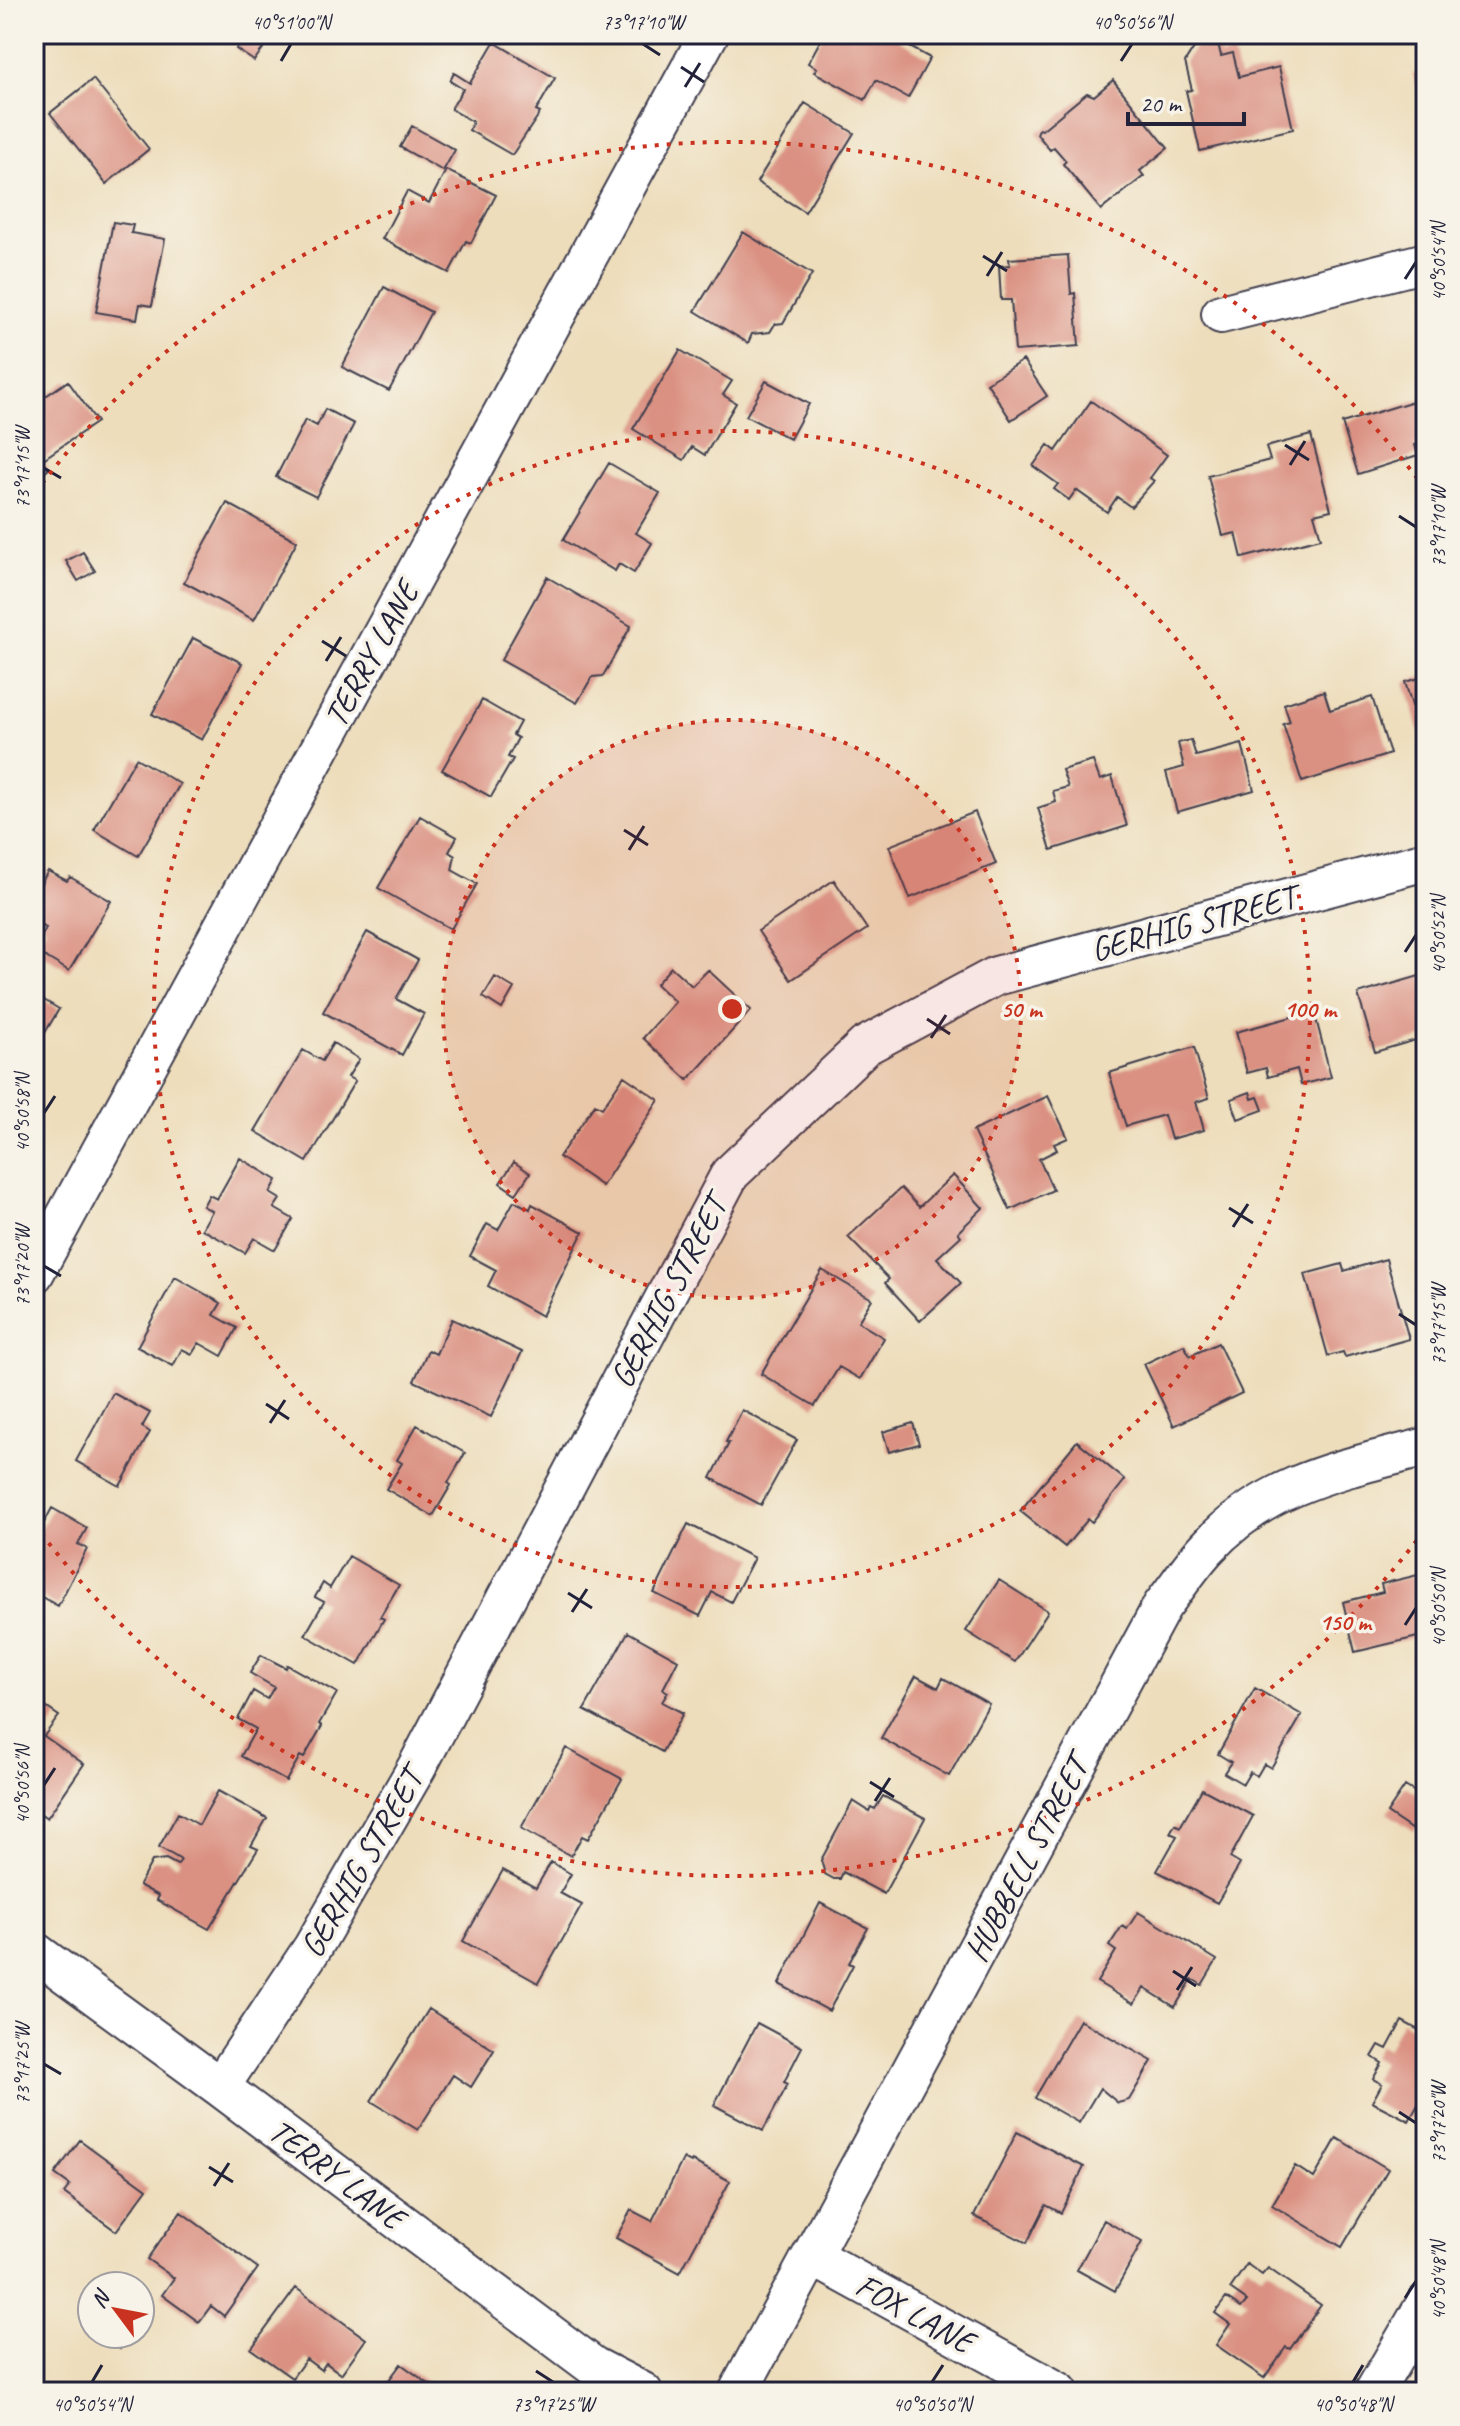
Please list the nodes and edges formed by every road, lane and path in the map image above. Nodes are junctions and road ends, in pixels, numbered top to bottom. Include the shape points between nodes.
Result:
1 (709, 34) edge
2 (1426, 262) edge
3 (1221, 314) dead end
4 (1426, 861) edge
5 (46, 1220) edge
6 (34, 1274) edge
7 (1426, 1447) edge
8 (34, 1951) edge
9 (220, 2087) junction
10 (812, 2256) junction
11 (1426, 2303) edge
12 (643, 2392) edge
13 (738, 2392) edge
14 (1059, 2392) edge
15 (1374, 2392) edge

1 - 5 street, TERRY LANE
2 - 3 street
4 - 9 street, GERHIG STREET via 996,976 865,1046 730,1174 417,1767 313,1947
5 - 6 street, TERRY LANE
7 - 10 street, HUBBELL STREET via 1318,1475 1262,1501 1208,1547 1162,1606
8 - 9 street, TERRY LANE
9 - 12 street, TERRY LANE via 593,2366
10 - 13 street, HUBBELL STREET
10 - 14 street, FOX LANE
11 - 15 street

